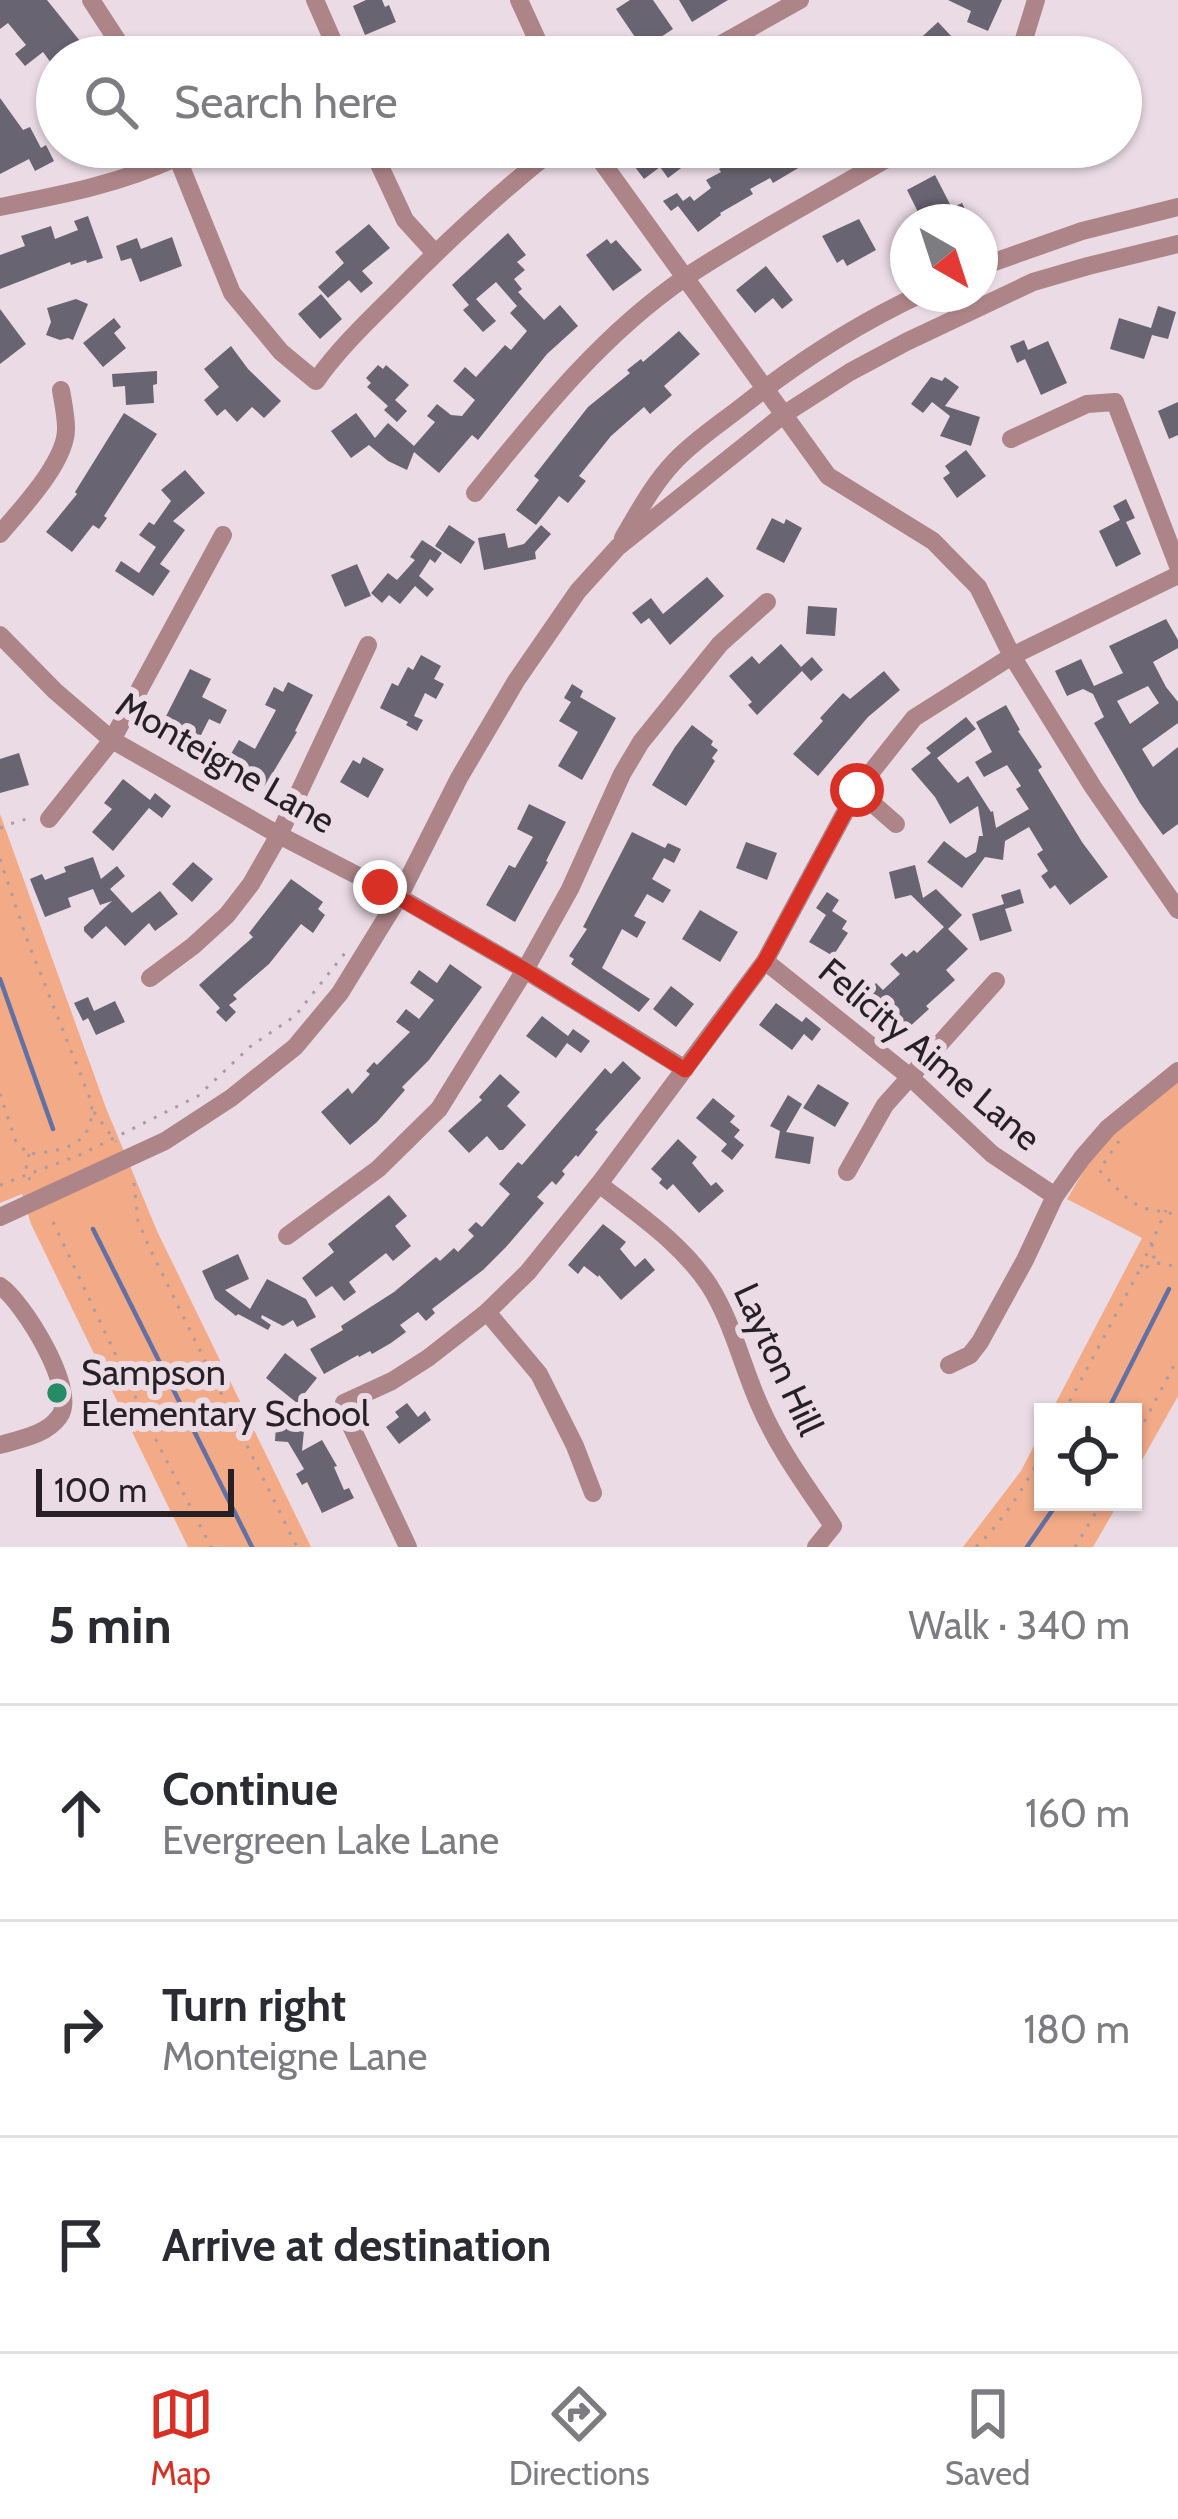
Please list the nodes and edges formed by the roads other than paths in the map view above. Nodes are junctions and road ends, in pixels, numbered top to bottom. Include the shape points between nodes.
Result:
1 (91, 0) edge
2 (315, 0) edge
3 (519, 0) edge
4 (800, 0) edge
5 (1036, 0) edge
6 (114, 36) edge
7 (331, 36) edge
8 (535, 36) edge
9 (736, 36) edge
10 (1027, 36) edge
11 (152, 168) edge
12 (181, 168) edge
13 (381, 168) edge
14 (530, 168) edge
15 (606, 168) edge
16 (870, 168) edge
17 (0, 207) edge
18 (1178, 207) edge
19 (1178, 244) edge
20 (435, 253) junction
21 (998, 260) edge
22 (684, 278) junction
23 (890, 311) edge
24 (764, 387) junction
25 (61, 390) dead end
26 (783, 416) junction
27 (1011, 439) dead end
28 (476, 493) dead end
29 (0, 534) edge
30 (223, 535) dead end
31 (618, 547) junction
32 (1178, 570) edge
33 (767, 602) dead end
34 (0, 635) edge
35 (368, 645) dead end
36 (1012, 656) junction
37 (112, 740) junction
38 (857, 790) junction
39 (49, 819) road end
40 (896, 824) dead end
41 (279, 836) junction
42 (399, 897) junction
43 (1178, 910) edge
44 (765, 961) junction
45 (525, 970) junction
46 (150, 978) dead end
47 (996, 982) dead end
48 (685, 1070) junction
49 (1178, 1071) edge
50 (910, 1077) junction
51 (848, 1172) dead end
52 (599, 1184) junction
53 (1055, 1196) junction
54 (2, 1211) edge
55 (286, 1236) dead end
56 (3, 1293) edge
57 (487, 1312) junction
58 (949, 1365) dead end
59 (0, 1445) edge
60 (593, 1493) dead end
61 (408, 1547) edge
62 (816, 1547) edge

1 - 6 street
2 - 7 street
3 - 8 street
4 - 9 street
5 - 10 street
11 - 17 street
12 - 20 street via 232,293 316,381
13 - 20 street via 405,220
14 - 20 street
15 - 22 street
16 - 22 street
18 - 21 street
19 - 26 street via 1033,283 906,342
22 - 24 street
22 - 28 street via 549,401
23 - 24 street
24 - 26 street
24 - 31 street via 676,460
25 - 29 street via 67,433 58,456
26 - 31 street
26 - 36 street via 828,476 933,541 978,587
27 - 32 street via 1087,404 1115,402
30 - 37 street
31 - 42 street via 516,681
32 - 36 street
33 - 45 street via 720,644 641,742
34 - 37 street, Monteigne Lane
35 - 41 street
36 - 38 street via 914,718
36 - 43 street
37 - 39 street
37 - 41 street, Monteigne Lane
38 - 40 street
38 - 44 street
41 - 42 street, Monteigne Lane
41 - 46 street via 227,915
42 - 45 street, Monteigne Lane
42 - 54 street via 340,993 295,1047 231,1098 165,1141
44 - 48 street
44 - 50 street, Felicity Aime Lane
45 - 48 street, Monteigne Lane
45 - 55 street via 439,1109 378,1169
47 - 50 street
48 - 52 street
49 - 53 street via 1108,1128
50 - 51 street
50 - 53 street, Felicity Aime Lane via 992,1154
52 - 57 street
52 - 62 street, Layton Hill via 676,1243 708,1284 797,1477 833,1526
53 - 58 street via 980,1342
56 - 59 street via 22,1308 55,1368 64,1408 37,1433
57 - 60 street via 538,1374
57 - 61 street via 392,1382 344,1403

